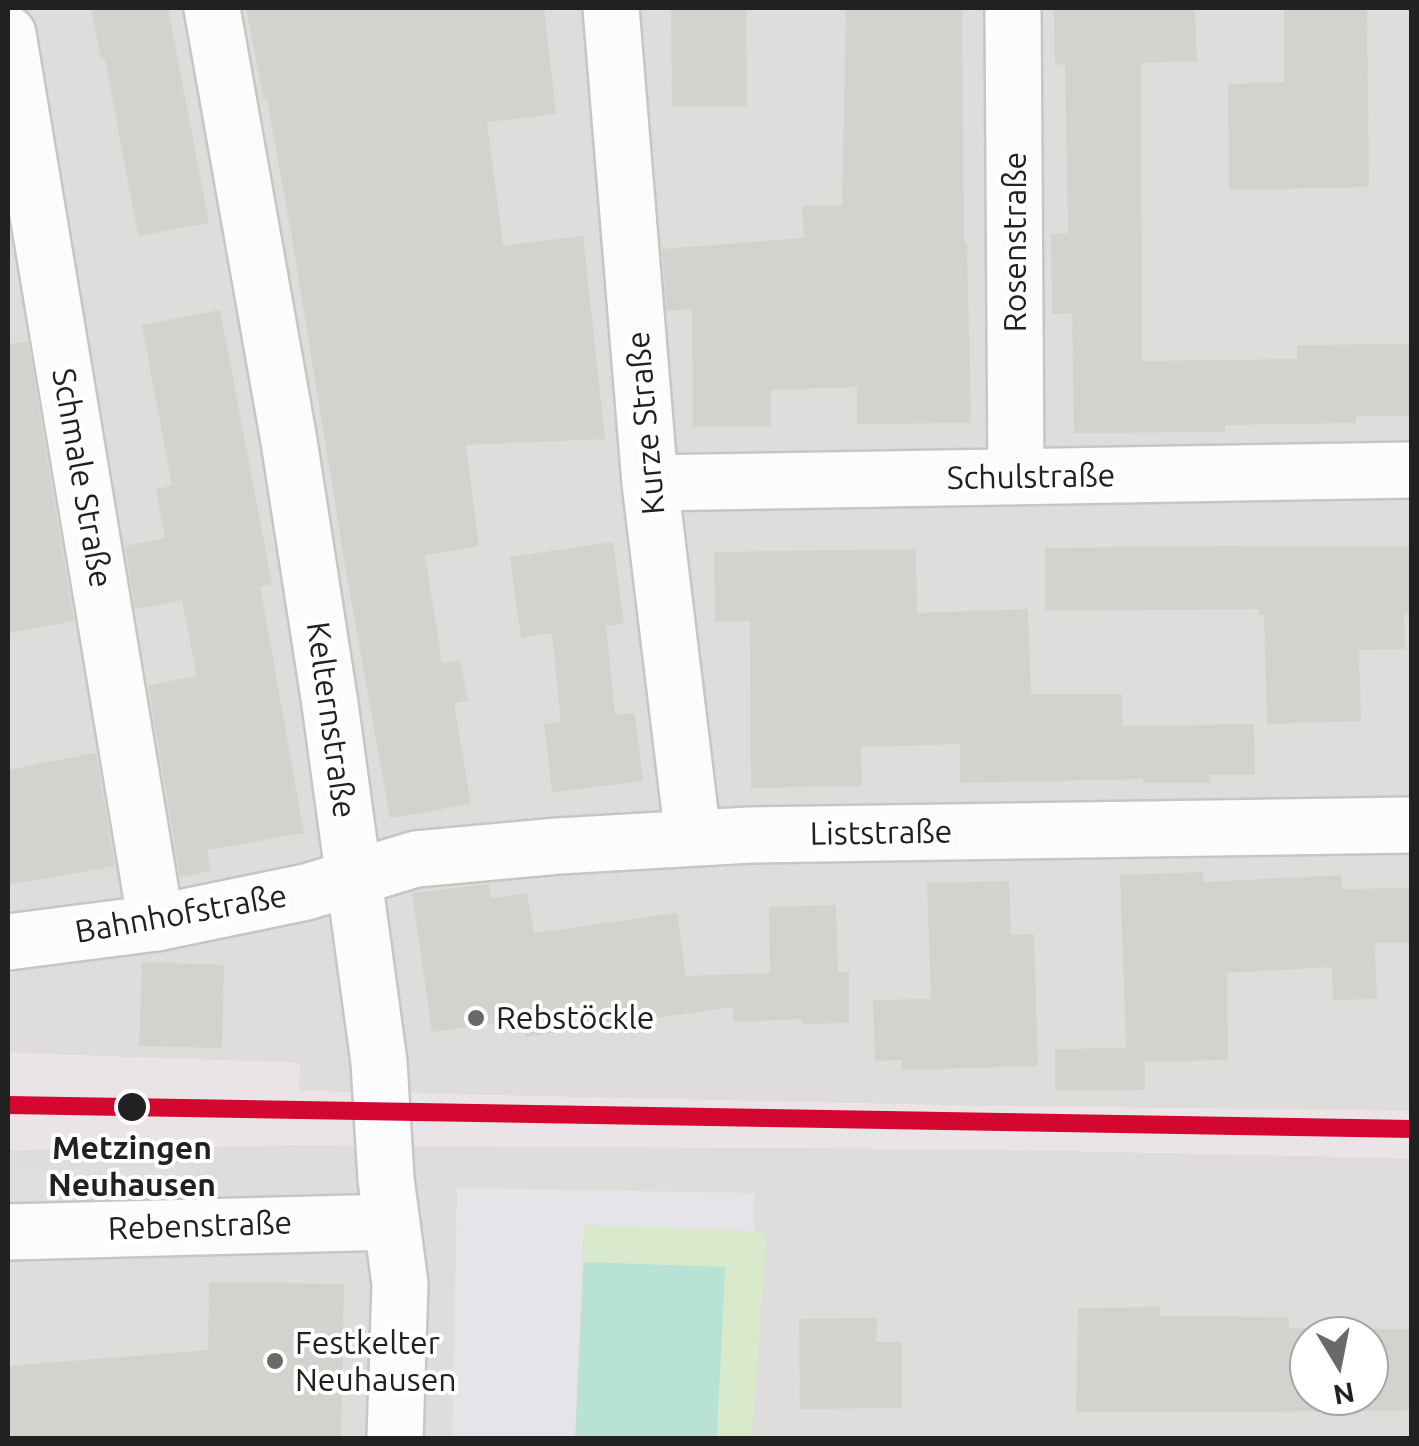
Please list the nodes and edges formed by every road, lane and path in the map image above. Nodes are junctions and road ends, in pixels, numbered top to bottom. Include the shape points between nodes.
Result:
1 (212, 8) edge
2 (611, 8) edge
3 (1013, 8) edge
4 (8, 34) edge
5 (1412, 470) edge
6 (1016, 477) junction
7 (650, 484) junction
8 (1412, 825) edge
9 (692, 837) junction
10 (354, 878) junction
11 (156, 922) junction
12 (8, 942) edge
13 (392, 1222) junction
14 (8, 1232) edge
15 (395, 1438) edge

1 - 10 street, Kelternstraße via 289,441
2 - 7 street, Kurze Straße
3 - 6 street, Rosenstraße
4 - 11 street, Schmale Straße
5 - 6 street, Schulstraße
6 - 7 street, Schulstraße
7 - 9 street, Kurze Straße
8 - 9 street, Liststraße
9 - 10 street, Liststraße via 416,858
10 - 11 street, Bahnhofstraße
10 - 13 street, Kelternstraße
11 - 12 street, Bahnhofstraße
13 - 14 street, Rebenstraße
13 - 15 street, Kelternstraße via 400,1284

